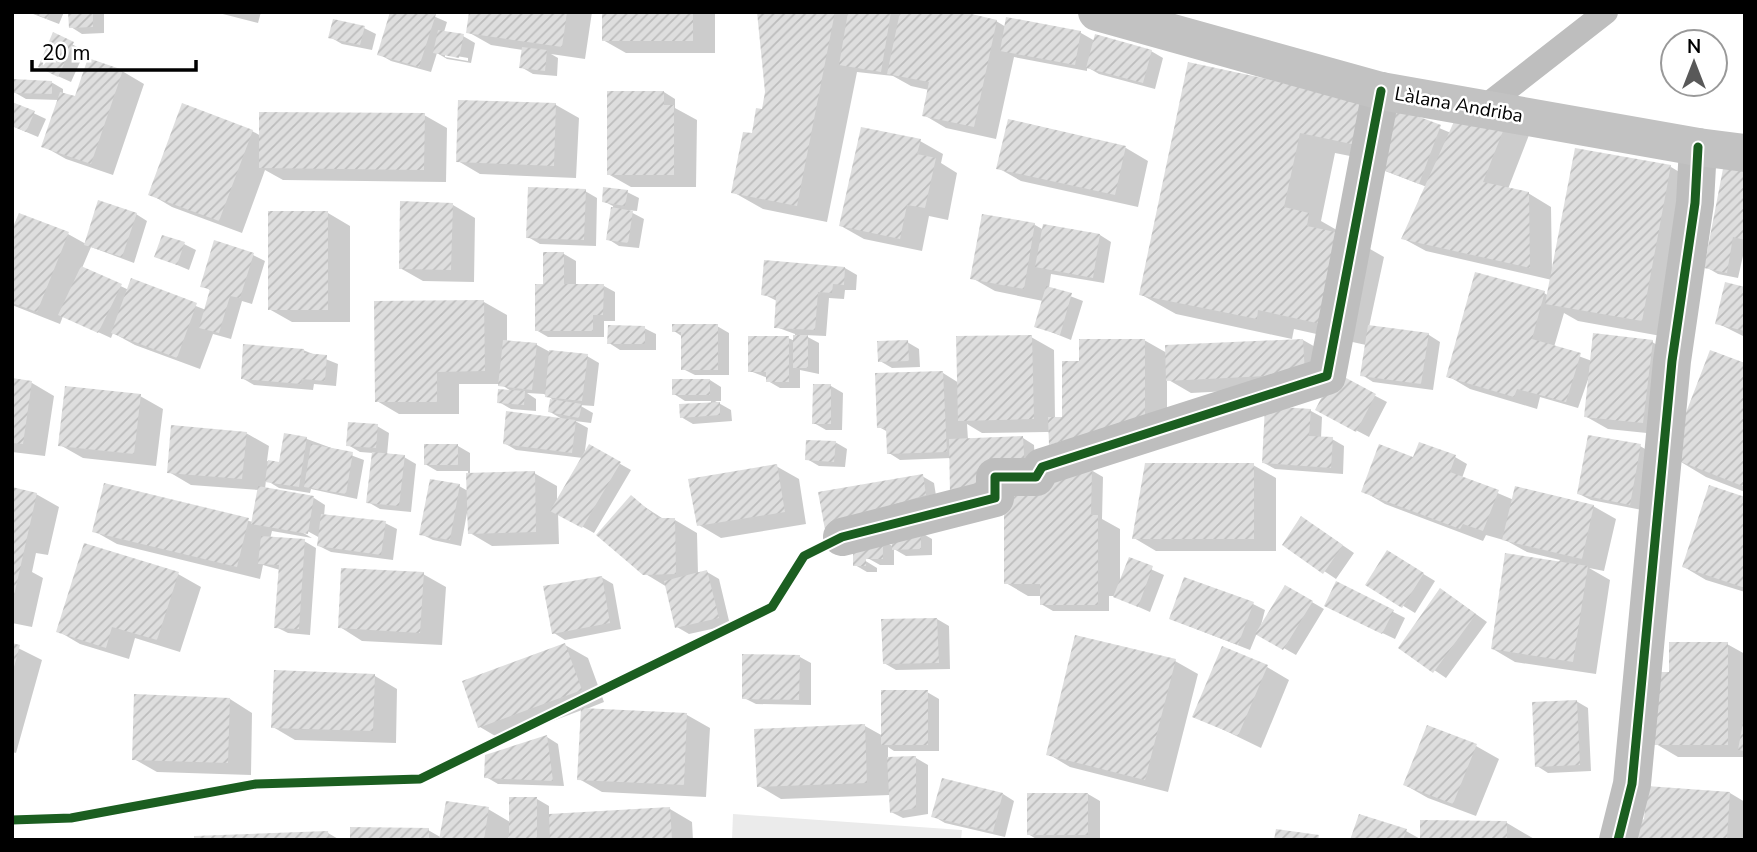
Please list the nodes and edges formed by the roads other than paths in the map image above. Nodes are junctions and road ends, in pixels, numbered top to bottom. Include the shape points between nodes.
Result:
1 (1097, 12) edge
2 (1606, 12) edge
3 (1381, 91) junction
4 (1483, 108) junction
5 (1698, 147) junction
6 (1745, 153) edge
7 (842, 537) dead end
8 (1618, 840) edge

1 - 3 street, Làlana Andriba
2 - 4 lane
3 - 4 street, Làlana Andriba
3 - 7 street via 1327,376 1042,467 1036,477 995,477 995,498
4 - 5 street, Làlana Andriba
5 - 6 street, Làlana Andriba
5 - 8 street via 1695,203 1672,361 1632,784

